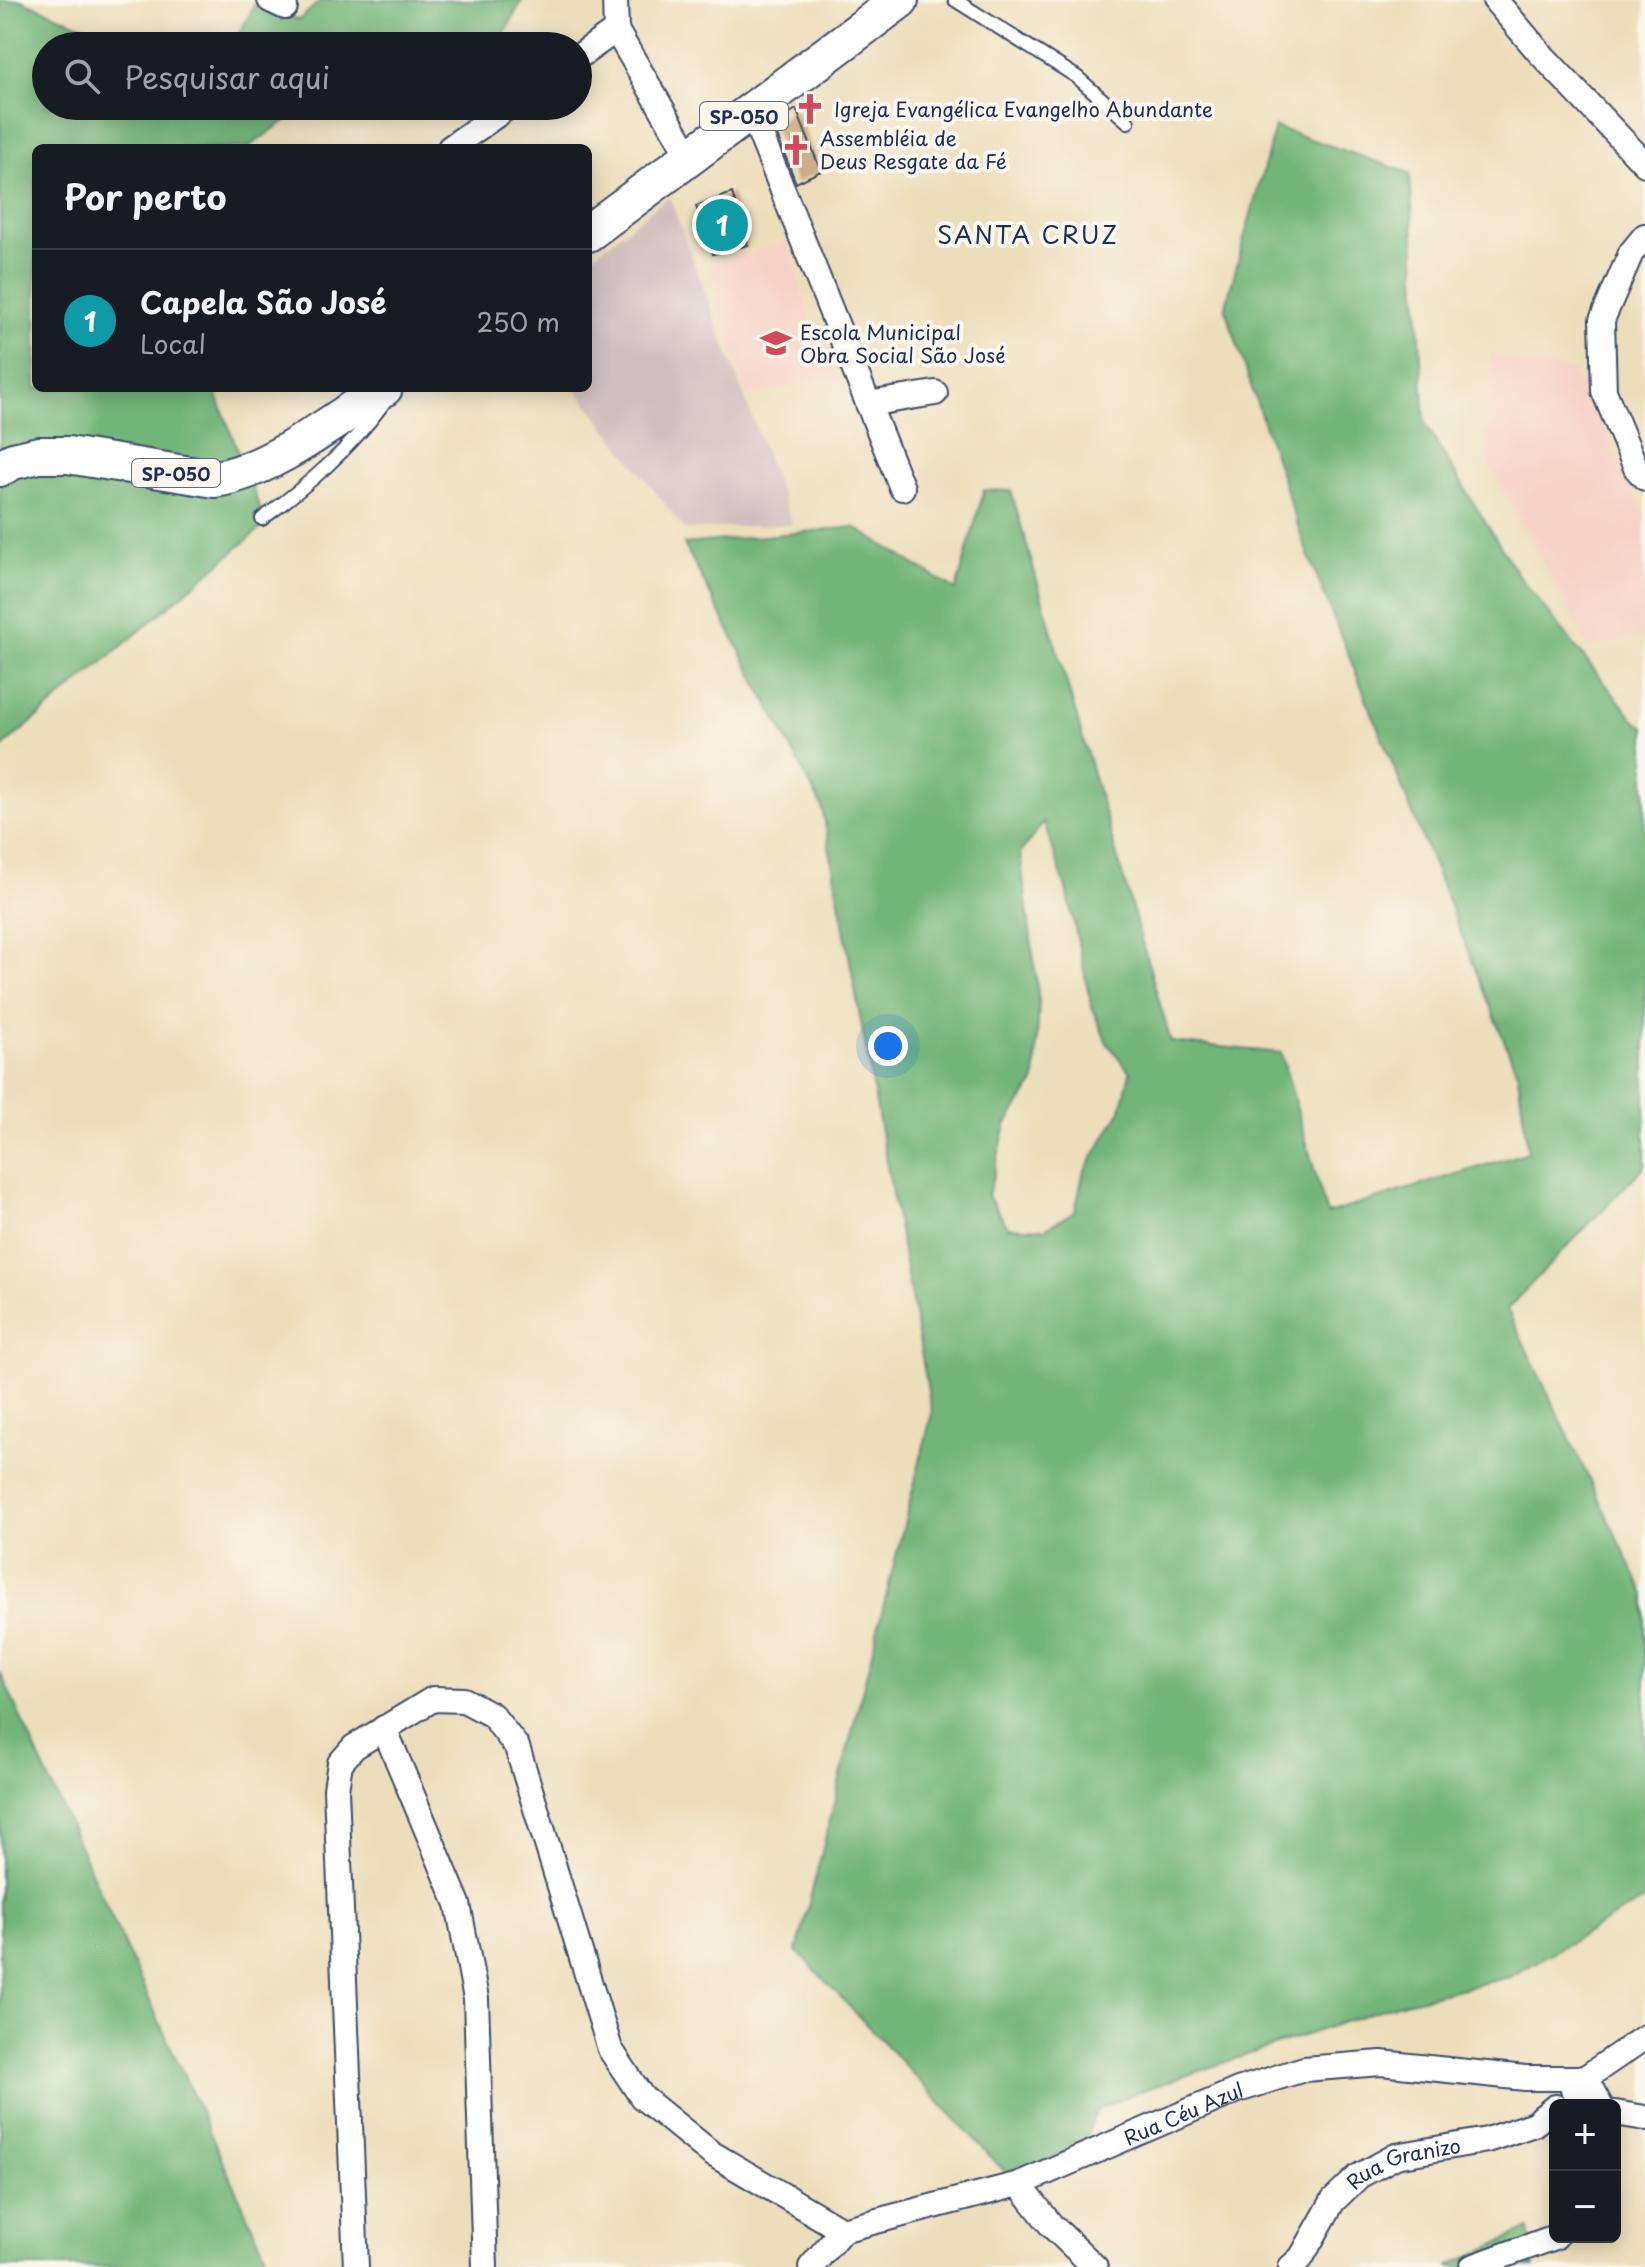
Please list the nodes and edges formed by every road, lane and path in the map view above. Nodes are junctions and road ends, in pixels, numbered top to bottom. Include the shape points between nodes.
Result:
1 (615, 0) edge
2 (900, 0) edge
3 (955, 0) edge
4 (1495, 0) edge
5 (616, 30) junction
6 (592, 47) edge
7 (751, 111) junction
8 (489, 120) edge
9 (1128, 122) dead end
10 (456, 144) edge
11 (690, 157) junction
12 (1645, 164) edge
13 (592, 230) edge
14 (1645, 236) edge
15 (378, 392) edge
16 (392, 392) edge
17 (935, 393) dead end
18 (868, 404) junction
19 (0, 468) edge
20 (1645, 478) edge
21 (902, 488) dead end
22 (262, 519) dead end
23 (384, 1728) junction
24 (1645, 2037) edge
25 (1585, 2078) junction
26 (1563, 2099) edge
27 (1597, 2099) edge
28 (1549, 2112) edge
29 (1621, 2114) edge
30 (1645, 2118) edge
31 (1019, 2184) junction
32 (842, 2230) junction
33 (1549, 2239) edge
34 (356, 2267) edge
35 (485, 2267) edge
36 (811, 2267) edge
37 (1095, 2267) edge
38 (1291, 2267) edge
39 (1472, 2267) edge

1 - 5 street
2 - 7 main road, SP-050
3 - 9 lane via 1077,77
4 - 12 street
5 - 6 street
5 - 11 street
7 - 11 main road, SP-050
7 - 18 street
8 - 10 street
11 - 13 main road, SP-050
14 - 20 street via 1631,253 1602,320 1604,391
15 - 19 main road, SP-050 via 237,476 215,479 68,455 39,455
16 - 22 lane via 359,437
17 - 18 street
18 - 21 street
23 - 32 street via 433,1699 464,1700 492,1715 517,1747 610,2049 642,2097 711,2153
23 - 34 street via 340,1763 336,1789
23 - 35 street via 458,1904 476,1999
24 - 25 street, Rua Granizo
25 - 26 street, Rua Granizo
25 - 27 street
25 - 31 street, Rua Céu Azul via 1525,2078 1381,2063 1304,2069 1238,2090
28 - 38 street, Rua Granizo via 1534,2124 1487,2140 1396,2156 1359,2176 1333,2201
29 - 30 street
31 - 32 street, Rua Céu Azul
31 - 37 street via 1051,2225
32 - 36 street
33 - 39 street

